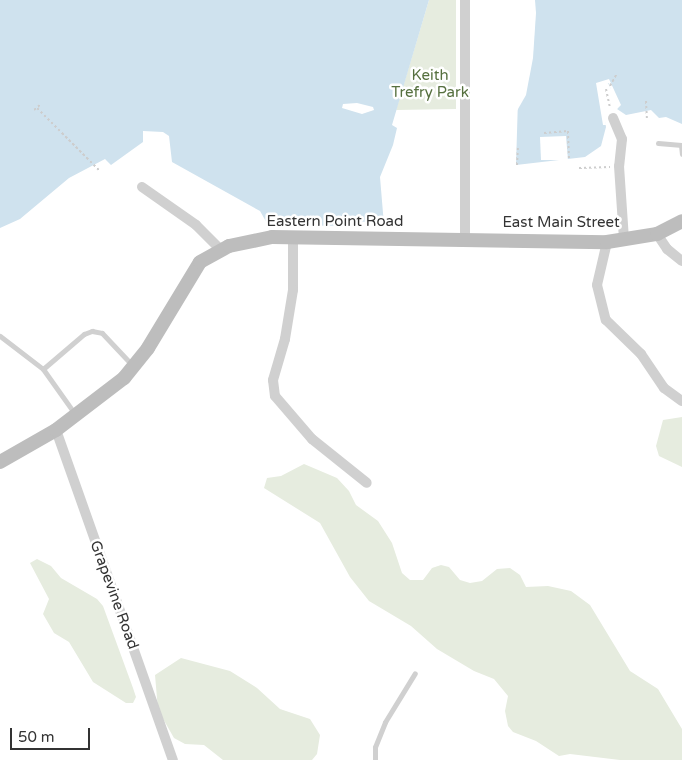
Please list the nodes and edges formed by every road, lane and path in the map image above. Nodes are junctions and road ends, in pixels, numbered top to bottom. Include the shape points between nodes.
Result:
1 (465, 0) edge
2 (616, 75) dead end
3 (610, 86) dead end
4 (606, 89) dead end
5 (646, 101) dead end
6 (40, 105) dead end
7 (37, 108) junction
8 (34, 110) dead end
9 (613, 118) joint
10 (647, 118) dead end
11 (544, 133) dead end
12 (658, 143) dead end
13 (518, 145) dead end
14 (681, 145) edge
15 (682, 154) edge
16 (569, 160) dead end
17 (517, 165) dead end
18 (620, 166) junction
19 (578, 168) dead end
20 (100, 171) dead end
21 (142, 187) dead end
22 (682, 221) edge
23 (657, 234) junction
24 (293, 237) junction
25 (465, 239) junction
26 (624, 240) junction
27 (607, 242) junction
28 (221, 250) junction
29 (682, 261) edge
30 (0, 336) edge
31 (134, 367) junction
32 (43, 369) junction
33 (682, 401) edge
34 (76, 416) junction
35 (56, 430) junction
36 (0, 462) edge
37 (367, 483) dead end
38 (415, 673) dead end
39 (173, 760) edge
40 (375, 760) edge

1 - 25 street
2 - 3 path
4 - 9 path
5 - 10 path
6 - 7 path
7 - 8 path
7 - 20 path
9 - 18 street via 622,139
11 - 16 path via 568,131
12 - 14 lane
13 - 17 path
14 - 15 lane
18 - 19 path
18 - 26 street
21 - 28 street via 196,225
22 - 23 main road, East Main Street
23 - 26 main road, East Main Street
23 - 29 street via 667,249
24 - 25 main road, Eastern Point Road
24 - 28 main road, Eastern Point Road via 259,239
24 - 37 street via 293,290 286,339 273,380 275,396 312,439
25 - 27 main road, East Main Street
26 - 27 main road, East Main Street
27 - 33 street via 597,285 606,320 647,361 664,388
28 - 31 main road, Eastern Point Road via 200,262
30 - 32 lane
31 - 32 lane via 102,332 92,331 84,334
31 - 34 main road, Eastern Point Road via 100,400
32 - 34 lane
34 - 35 main road, Eastern Point Road
35 - 36 main road, Eastern Point Road
35 - 39 street, Grapevine Road
38 - 40 lane via 384,722 375,747

